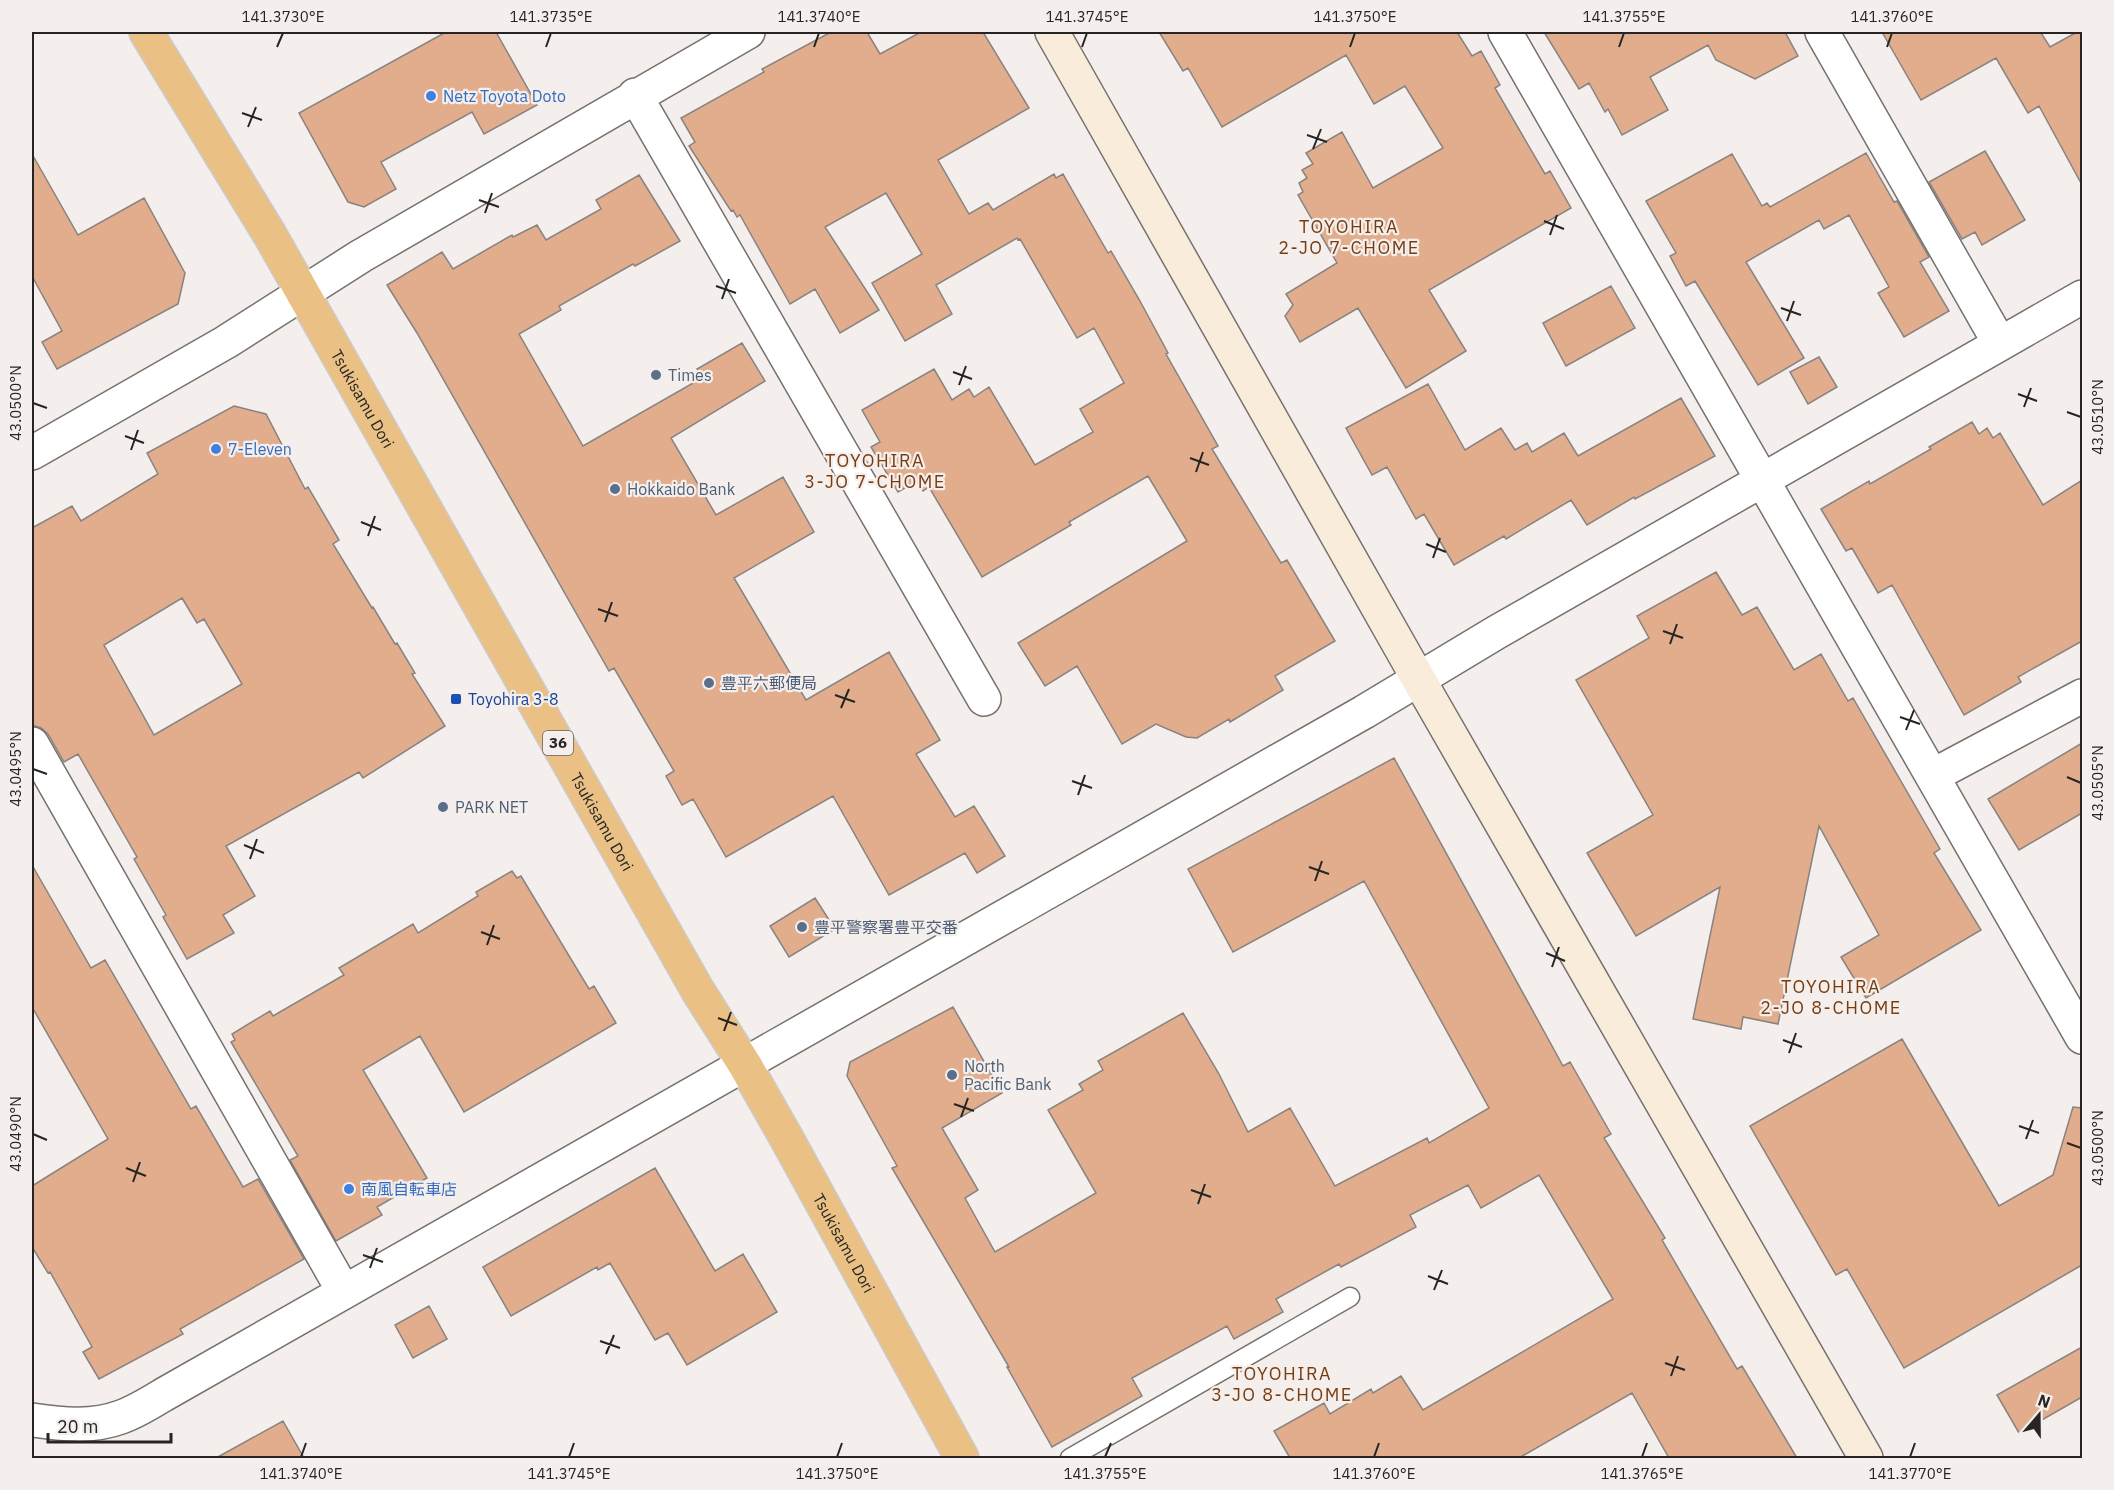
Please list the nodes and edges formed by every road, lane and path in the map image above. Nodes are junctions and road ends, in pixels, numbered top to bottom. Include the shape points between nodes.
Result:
1 (146, 32) edge
2 (748, 32) edge
3 (1052, 32) edge
4 (1505, 32) edge
5 (1822, 32) edge
6 (635, 95) junction
7 (303, 293) junction
8 (2082, 297) edge
9 (2000, 344) junction
10 (32, 453) edge
11 (1764, 481) junction
12 (1419, 680) junction
13 (2082, 696) edge
14 (984, 699) dead end
15 (32, 744) edge
16 (1934, 775) junction
17 (2082, 1037) edge
18 (745, 1065) junction
19 (344, 1292) junction
20 (1350, 1297) dead end
21 (32, 1420) edge
22 (962, 1458) edge
23 (1070, 1458) edge
24 (1866, 1458) edge

1 - 7 highway, Tsukisamu Dori / 36
2 - 6 street
3 - 12 street
4 - 11 street
5 - 9 street
6 - 7 street
6 - 14 street
7 - 10 street via 226,342
7 - 18 highway, Tsukisamu Dori / 36 via 698,991
8 - 9 street
9 - 11 street
11 - 12 street
11 - 16 street
12 - 18 street
12 - 24 street
13 - 16 street
15 - 19 street
16 - 17 street
18 - 19 street
18 - 22 highway, Tsukisamu Dori / 36
19 - 21 street via 121,1417 71,1425
20 - 23 lane

